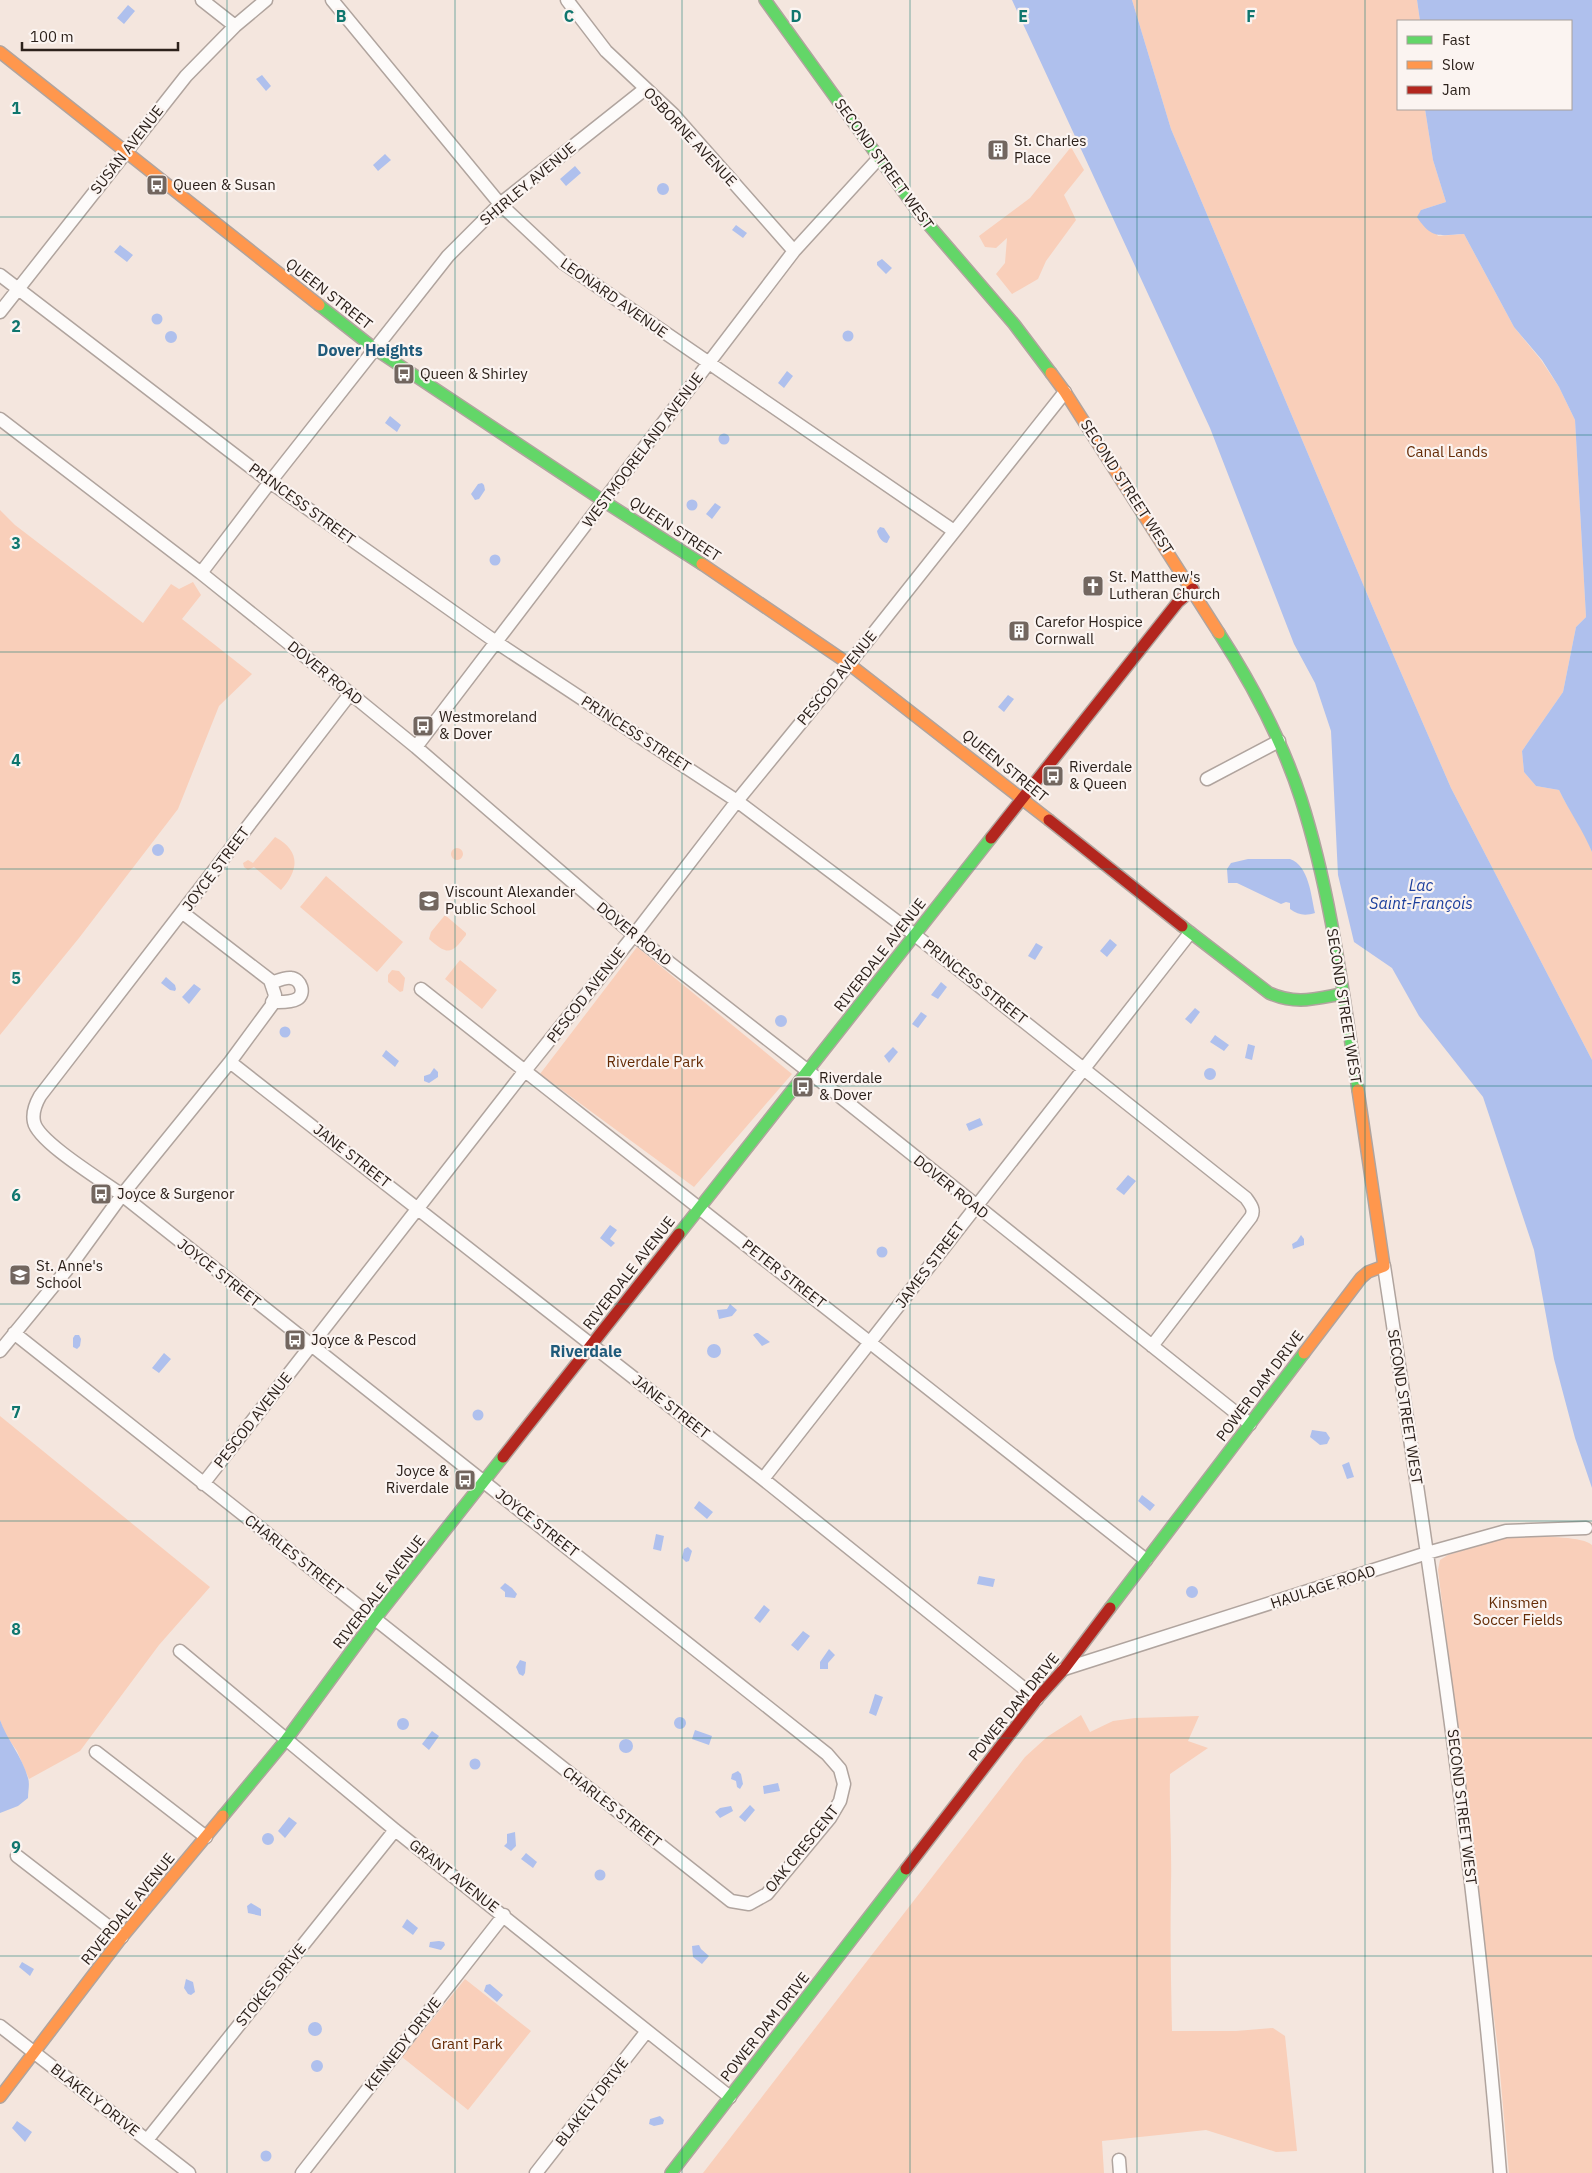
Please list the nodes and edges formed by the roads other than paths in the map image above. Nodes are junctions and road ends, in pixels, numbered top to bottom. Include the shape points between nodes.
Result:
1 (202, 0) edge
2 (266, 0) edge
3 (332, 0) edge
4 (567, 0) edge
5 (765, 0) edge
6 (235, 26) junction
7 (0, 52) edge
8 (645, 89) junction
9 (126, 151) junction
10 (879, 158) junction
11 (500, 204) junction
12 (794, 250) junction
13 (0, 275) edge
14 (18, 289) junction
15 (0, 312) edge
16 (375, 349) junction
17 (708, 364) junction
18 (1065, 392) junction
19 (0, 419) edge
20 (270, 482) junction
21 (605, 502) junction
22 (954, 531) junction
23 (201, 574) junction
24 (1192, 589) junction
25 (496, 642) junction
26 (849, 664) junction
27 (350, 694) junction
28 (1279, 742) junction
29 (416, 747) junction
30 (1207, 779) dead end
31 (1022, 799) junction
32 (737, 801) junction
33 (183, 913) junction
34 (1190, 933) junction
35 (634, 935) junction
36 (915, 935) junction
37 (271, 983) junction
38 (421, 989) dead end
39 (1342, 994) junction
40 (272, 1002) junction
41 (230, 1062) junction
42 (1084, 1068) junction
43 (808, 1071) junction
44 (524, 1072) junction
45 (122, 1195) junction
46 (975, 1206) junction
47 (700, 1208) junction
48 (420, 1209) junction
49 (1384, 1266) junction
50 (14, 1333) junction
51 (872, 1343) junction
52 (591, 1344) junction
53 (311, 1346) junction
54 (1152, 1346) junction
55 (0, 1351) edge
56 (1250, 1424) junction
57 (763, 1479) junction
58 (485, 1482) junction
59 (203, 1484) junction
60 (1586, 1528) dead end
61 (1427, 1553) junction
62 (1146, 1560) junction
63 (375, 1619) junction
64 (180, 1651) dead end
65 (1064, 1669) junction
66 (1037, 1699) junction
67 (286, 1740) junction
68 (96, 1752) dead end
69 (827, 1754) joint
70 (395, 1830) junction
71 (206, 1837) junction
72 (17, 1856) dead end
73 (716, 1889) joint
74 (504, 1915) junction
75 (122, 1937) junction
76 (0, 2026) edge
77 (647, 2032) junction
78 (34, 2053) junction
79 (0, 2097) edge
80 (730, 2097) junction
81 (147, 2140) junction
82 (189, 2173) edge
83 (302, 2173) edge
84 (536, 2173) edge
85 (671, 2173) edge
86 (1500, 2173) edge

1 - 6 street
2 - 6 street, SUSAN AVENUE
3 - 11 street, LEONARD AVENUE
4 - 8 street, OSBORNE AVENUE via 606,51
5 - 10 street, SECOND STREET WEST
6 - 9 street, SUSAN AVENUE via 186,76
7 - 9 street, QUEEN STREET
8 - 11 street, SHIRLEY AVENUE
8 - 12 street, OSBORNE AVENUE via 674,114
9 - 14 street, SUSAN AVENUE
9 - 16 street, QUEEN STREET
10 - 12 street, WESTMOORELAND AVENUE
10 - 18 street, SECOND STREET WEST via 943,243 1014,324
11 - 16 street, SHIRLEY AVENUE via 448,256
11 - 17 street, LEONARD AVENUE via 562,262
12 - 17 street, WESTMOORELAND AVENUE
13 - 14 street, PRINCESS STREET
14 - 15 street, SUSAN AVENUE
14 - 20 street, PRINCESS STREET
16 - 20 street, SHIRLEY AVENUE
16 - 21 street, QUEEN STREET
17 - 21 street, WESTMOORELAND AVENUE
17 - 22 street, LEONARD AVENUE
18 - 22 street, PESCOD AVENUE
18 - 24 street, SECOND STREET WEST
19 - 23 street, DOVER ROAD
20 - 23 street, SHIRLEY AVENUE
20 - 25 street, PRINCESS STREET
21 - 25 street, WESTMOORELAND AVENUE
21 - 26 street, QUEEN STREET via 720,575
22 - 26 street, PESCOD AVENUE
23 - 27 street, DOVER ROAD
24 - 28 street, SECOND STREET WEST via 1238,664
24 - 31 street, RIVERDALE AVENUE via 1178,602
25 - 29 street, WESTMOORELAND AVENUE
25 - 32 street, PRINCESS STREET
26 - 31 street, QUEEN STREET
26 - 32 street, PESCOD AVENUE
27 - 29 street, DOVER ROAD
27 - 33 street, JOYCE STREET
28 - 30 street
28 - 39 street, SECOND STREET WEST via 1301,798 1317,854
29 - 35 street, DOVER ROAD
31 - 34 street, QUEEN STREET
31 - 36 street, RIVERDALE AVENUE
32 - 35 street, PESCOD AVENUE
32 - 36 street, PRINCESS STREET
33 - 37 street
33 - 45 street, JOYCE STREET via 40,1096 34,1111 33,1121 41,1134
34 - 39 street, QUEEN STREET via 1277,997 1301,1001
34 - 42 street, JAMES STREET
35 - 43 street, DOVER ROAD
35 - 44 street, PESCOD AVENUE
36 - 42 street, PRINCESS STREET
36 - 43 street, RIVERDALE AVENUE
37 - 40 street via 275,995
37 - 40 street via 292,978 298,980 302,993 290,1002
38 - 44 street, PETER STREET
39 - 49 street, SECOND STREET WEST
40 - 41 street
41 - 45 street
41 - 48 street, JANE STREET
42 - 46 street, JAMES STREET
42 - 54 street, PRINCESS STREET via 1246,1198 1253,1213
43 - 46 street, DOVER ROAD
43 - 47 street, RIVERDALE AVENUE
44 - 47 street, PETER STREET
44 - 48 street, PESCOD AVENUE
45 - 50 street via 75,1260
45 - 53 street, JOYCE STREET
46 - 51 street, JAMES STREET
46 - 54 street, DOVER ROAD
47 - 51 street, PETER STREET
47 - 52 street, RIVERDALE AVENUE
48 - 52 street, JANE STREET
48 - 53 street, PESCOD AVENUE
49 - 56 street, POWER DAM DRIVE via 1362,1278
49 - 61 street, SECOND STREET WEST
50 - 55 street
50 - 59 street, CHARLES STREET
51 - 57 street, JAMES STREET
51 - 62 street, PETER STREET
52 - 57 street, JANE STREET
52 - 58 street, RIVERDALE AVENUE
53 - 58 street, JOYCE STREET
53 - 59 street, PESCOD AVENUE
54 - 56 street, DOVER ROAD
56 - 62 street, POWER DAM DRIVE
57 - 66 street, JANE STREET
58 - 63 street, RIVERDALE AVENUE
58 - 69 street, JOYCE STREET
59 - 63 street, CHARLES STREET
60 - 61 street, HAULAGE ROAD via 1506,1531
61 - 65 street, HAULAGE ROAD
61 - 86 street, SECOND STREET WEST via 1469,1854
62 - 65 street, POWER DAM DRIVE
63 - 67 street, RIVERDALE AVENUE
63 - 73 street, CHARLES STREET
64 - 67 street, GRANT AVENUE
65 - 66 street, POWER DAM DRIVE
66 - 80 street, POWER DAM DRIVE
67 - 70 street, GRANT AVENUE
67 - 71 street, RIVERDALE AVENUE
68 - 71 street
69 - 73 street, OAK CRESCENT via 840,1769 844,1784 840,1801 830,1818 767,1894 749,1904 731,1901
70 - 74 street, GRANT AVENUE
70 - 81 street, STOKES DRIVE
71 - 75 street, RIVERDALE AVENUE
72 - 75 street
74 - 77 street, GRANT AVENUE
74 - 83 street, KENNEDY DRIVE
75 - 78 street, RIVERDALE AVENUE
76 - 78 street, BLAKELY DRIVE
77 - 80 street, GRANT AVENUE
77 - 84 street, BLAKELY DRIVE
78 - 79 street, RIVERDALE AVENUE
78 - 81 street, BLAKELY DRIVE
80 - 85 street, POWER DAM DRIVE
81 - 82 street, BLAKELY DRIVE

